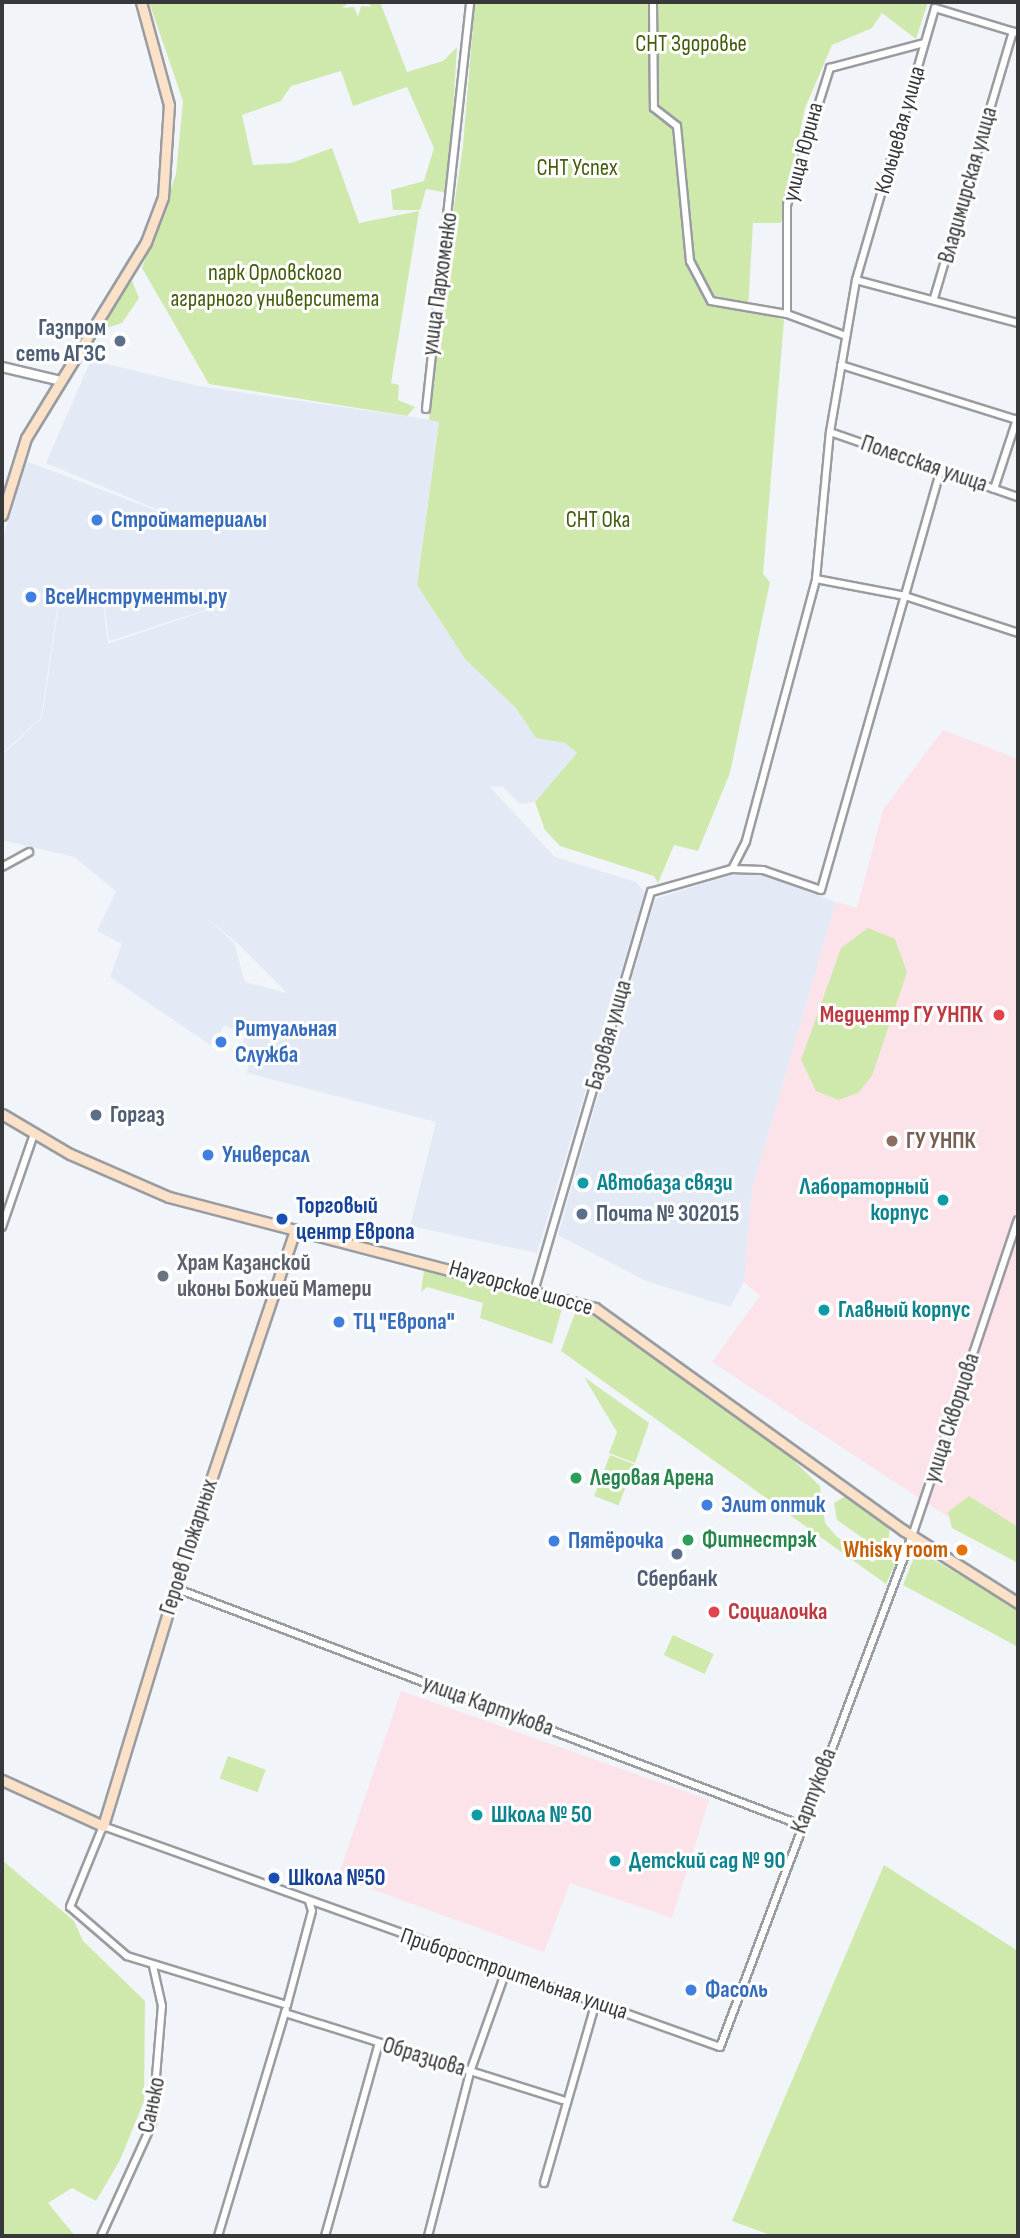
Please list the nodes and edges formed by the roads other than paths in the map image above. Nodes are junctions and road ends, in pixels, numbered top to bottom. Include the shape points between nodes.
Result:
1 (141, 2) edge
2 (470, 2) edge
3 (653, 2) edge
4 (936, 5) edge
5 (1016, 32) edge
6 (924, 43) junction
7 (856, 280) junction
8 (934, 298) junction
9 (787, 314) junction
10 (1018, 314) edge
11 (1017, 323) edge
12 (846, 336) junction
13 (841, 365) junction
14 (2, 367) edge
15 (57, 380) junction
16 (426, 409) dead end
17 (1017, 419) edge
18 (830, 432) junction
19 (941, 469) junction
20 (994, 489) junction
21 (1018, 497) edge
22 (2, 515) edge
23 (817, 579) junction
24 (905, 596) junction
25 (1018, 633) edge
26 (29, 852) dead end
27 (2, 867) edge
28 (732, 869) junction
29 (2, 1114) edge
30 (34, 1134) junction
31 (1018, 1220) edge
32 (2, 1227) edge
33 (295, 1230) junction
34 (535, 1288) junction
35 (912, 1536) junction
36 (175, 1588) junction
37 (1018, 1602) edge
38 (2, 1780) edge
39 (801, 1825) junction
40 (103, 1826) junction
41 (309, 1901) junction
42 (153, 1966) junction
43 (506, 1971) junction
44 (596, 2002) junction
45 (286, 2009) junction
46 (379, 2043) junction
47 (720, 2047) joint
48 (470, 2071) junction
49 (563, 2100) junction
50 (544, 2183) dead end
51 (101, 2236) edge
52 (218, 2236) edge
53 (325, 2236) edge
54 (428, 2236) edge

1 - 15 main road via 169,104 163,197 134,263
2 - 16 street, улица Пархоменко
3 - 9 street via 654,108 672,118 680,137 691,261 711,301
4 - 5 street, Кольцевая улица
4 - 6 street, Кольцевая улица
5 - 8 street, Владимирская улица
6 - 7 street, Кольцевая улица
6 - 9 street, улица Юрина via 830,68 787,205
7 - 8 street
7 - 12 street, Кольцевая улица
8 - 11 street
9 - 12 street
10 - 11 street
12 - 13 street, Кольцевая улица
13 - 17 street
13 - 18 street, Кольцевая улица
14 - 15 street
15 - 22 main road via 26,438
17 - 20 street
18 - 19 street, Полесская улица
18 - 23 street, Кольцевая улица
19 - 20 street, Полесская улица
19 - 24 street
20 - 21 street, Полесская улица
23 - 24 street
23 - 28 street, Кольцевая улица via 746,842
24 - 25 street
24 - 28 street via 821,890 763,870
26 - 27 street
28 - 34 street, Базовая улица via 651,892
29 - 30 main road, Наугорское шоссе
30 - 32 street
30 - 33 main road, Наугорское шоссе via 169,1196
31 - 35 street, улица Скворцова
33 - 34 main road, Наугорское шоссе
33 - 36 main road, Героев Пожарных
34 - 35 main road, Наугорское шоссе via 616,1320
35 - 37 main road, Наугорское шоссе
35 - 39 street, Картукова
36 - 39 street, улица Картукова
36 - 40 main road, Героев Пожарных
38 - 40 main road, Приборостроительная улица
39 - 47 street, Картукова
40 - 41 street, Приборостроительная улица
40 - 42 street via 71,1907 127,1955
41 - 43 street, Приборостроительная улица
41 - 45 street via 312,1911
42 - 45 street
42 - 51 street, Санько via 162,2006 152,2124
43 - 44 street, Приборостроительная улица
43 - 48 street
44 - 47 street, Приборостроительная улица
44 - 49 street
45 - 46 street, Образцова
45 - 52 street
46 - 48 street, Образцова
46 - 53 street
48 - 49 street, Образцова
48 - 54 street
49 - 50 street

